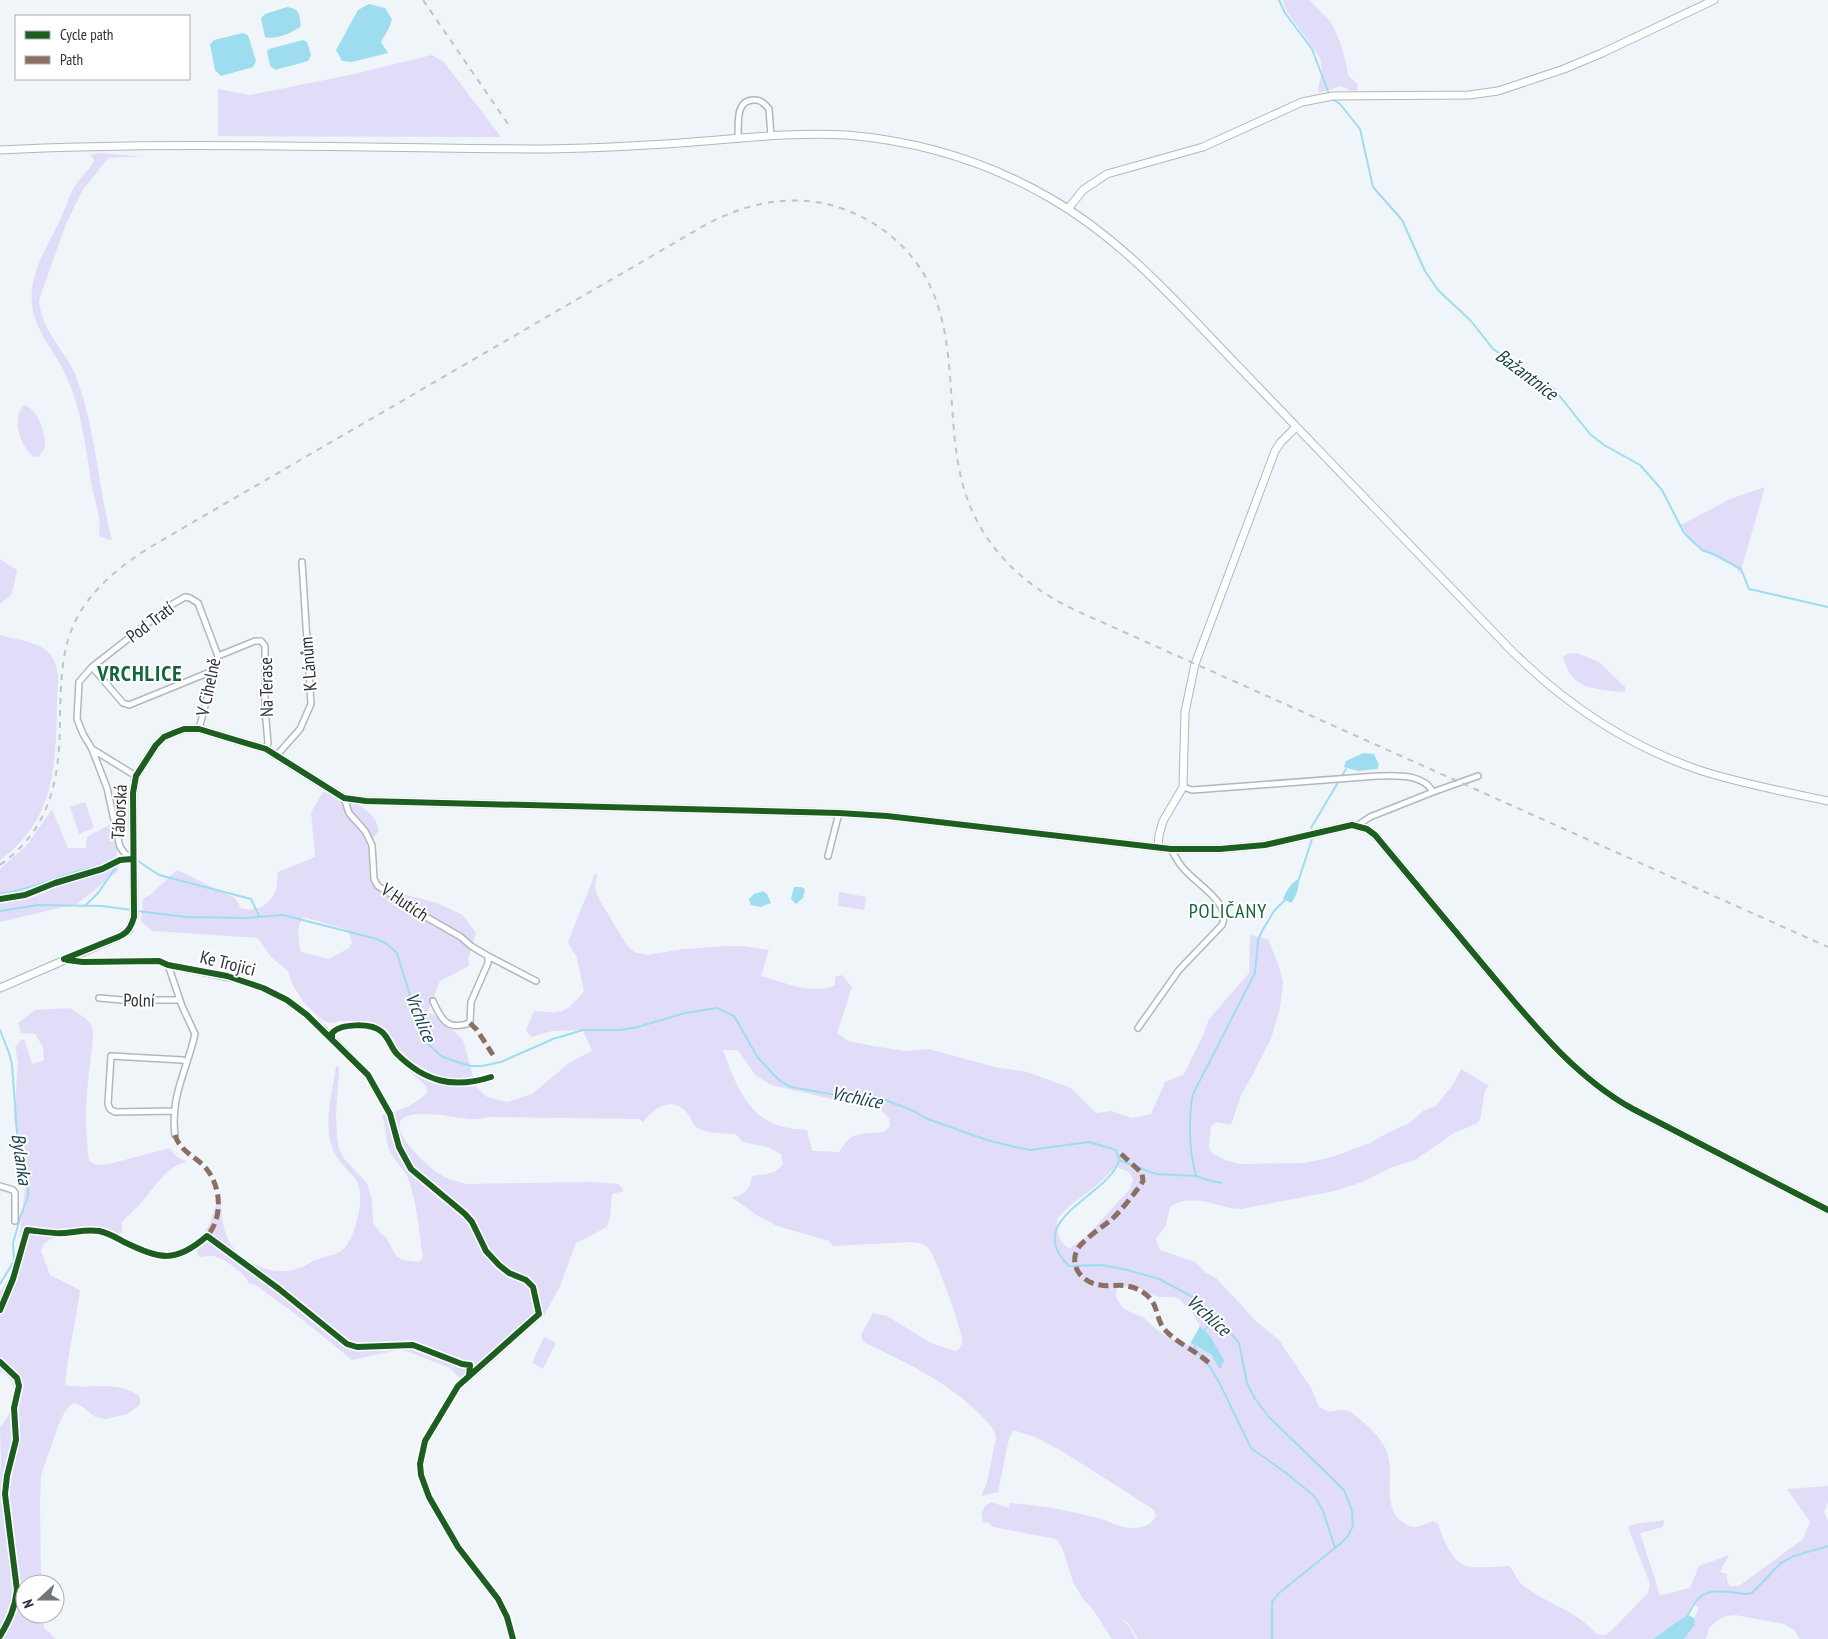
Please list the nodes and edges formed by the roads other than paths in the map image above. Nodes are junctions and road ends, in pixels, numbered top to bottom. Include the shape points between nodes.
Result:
1 (1714, 0) edge
2 (771, 136) junction
3 (738, 138) junction
4 (0, 150) edge
5 (1068, 209) junction
6 (1296, 427) junction
7 (302, 562) dead end
8 (185, 597) joint
9 (218, 656) junction
10 (92, 667) junction
11 (215, 670) junction
12 (198, 729) junction
13 (92, 749) junction
14 (266, 749) junction
15 (277, 755) junction
16 (136, 776) junction
17 (1478, 776) dead end
18 (1182, 786) junction
19 (1433, 792) junction
20 (344, 798) junction
21 (1828, 801) edge
22 (839, 813) junction
23 (1358, 825) junction
24 (1158, 847) junction
25 (1171, 849) junction
26 (132, 855) junction
27 (828, 856) dead end
28 (488, 956) junction
29 (64, 959) junction
30 (168, 965) junction
31 (536, 981) dead end
32 (0, 988) edge
33 (99, 998) dead end
34 (179, 1000) junction
35 (433, 1001) dead end
36 (1138, 1028) dead end
37 (187, 1062) junction
38 (173, 1111) junction
39 (390, 1114) dead end
40 (175, 1135) dead end
41 (0, 1186) edge
42 (1828, 1210) edge
43 (15, 1221) dead end

1 - 5 street via 1602,53 1498,91 1333,96 1302,102 1203,147 1108,174 1083,190
2 - 3 street
2 - 3 street via 769,109 763,102 754,100 740,108
2 - 5 street via 852,136 932,149 1012,178
3 - 4 street via 535,149 147,145
5 - 6 street via 1133,258
6 - 18 street via 1275,451 1195,664 1185,712
6 - 21 street via 1513,652 1576,706 1626,738 1676,761 1734,780
7 - 15 street, K Lánům via 311,704 300,729
8 - 9 street, V Cihelně via 198,603
8 - 10 street, Pod Tratí
9 - 11 street, V Cihelně
9 - 14 street, Na Terase via 255,641 261,641 265,646
10 - 11 street via 123,703 129,705
10 - 13 street, Pod Tratí via 79,682 77,719
11 - 12 street, V Cihelně
12 - 14 street, Táborská
12 - 16 street, Táborská via 184,729 164,737
13 - 16 street
13 - 26 street, Pod Tratí via 107,788 120,847 126,855
14 - 15 street, Táborská
15 - 20 street, Táborská
16 - 26 street, Táborská
17 - 19 street
18 - 19 street via 1192,790 1402,776 1423,781
18 - 24 street via 1163,821
19 - 23 street
20 - 22 street via 366,802
20 - 28 street, V Hutích via 349,813 372,845 374,879 378,886
22 - 24 street
22 - 27 street
23 - 25 street via 1265,845
23 - 42 street via 1375,835 1529,1018 1576,1068 1633,1110
24 - 25 street
25 - 36 street via 1185,871 1216,899 1225,919 1179,970
26 - 29 street, Táborská via 134,917 130,928 124,934
28 - 31 street, V Hutích
28 - 35 street via 470,1002 470,1023 448,1024 439,1015
29 - 30 street, Ke Trojici via 83,962 159,961
29 - 32 street, Táborská
30 - 34 street
30 - 39 street, Ke Trojici via 240,980 287,1000 318,1025 368,1075
33 - 34 street, Polní
34 - 37 street via 195,1031
37 - 38 street
37 - 38 street via 111,1056 110,1109 115,1112
38 - 40 street
41 - 43 street via 15,1193

